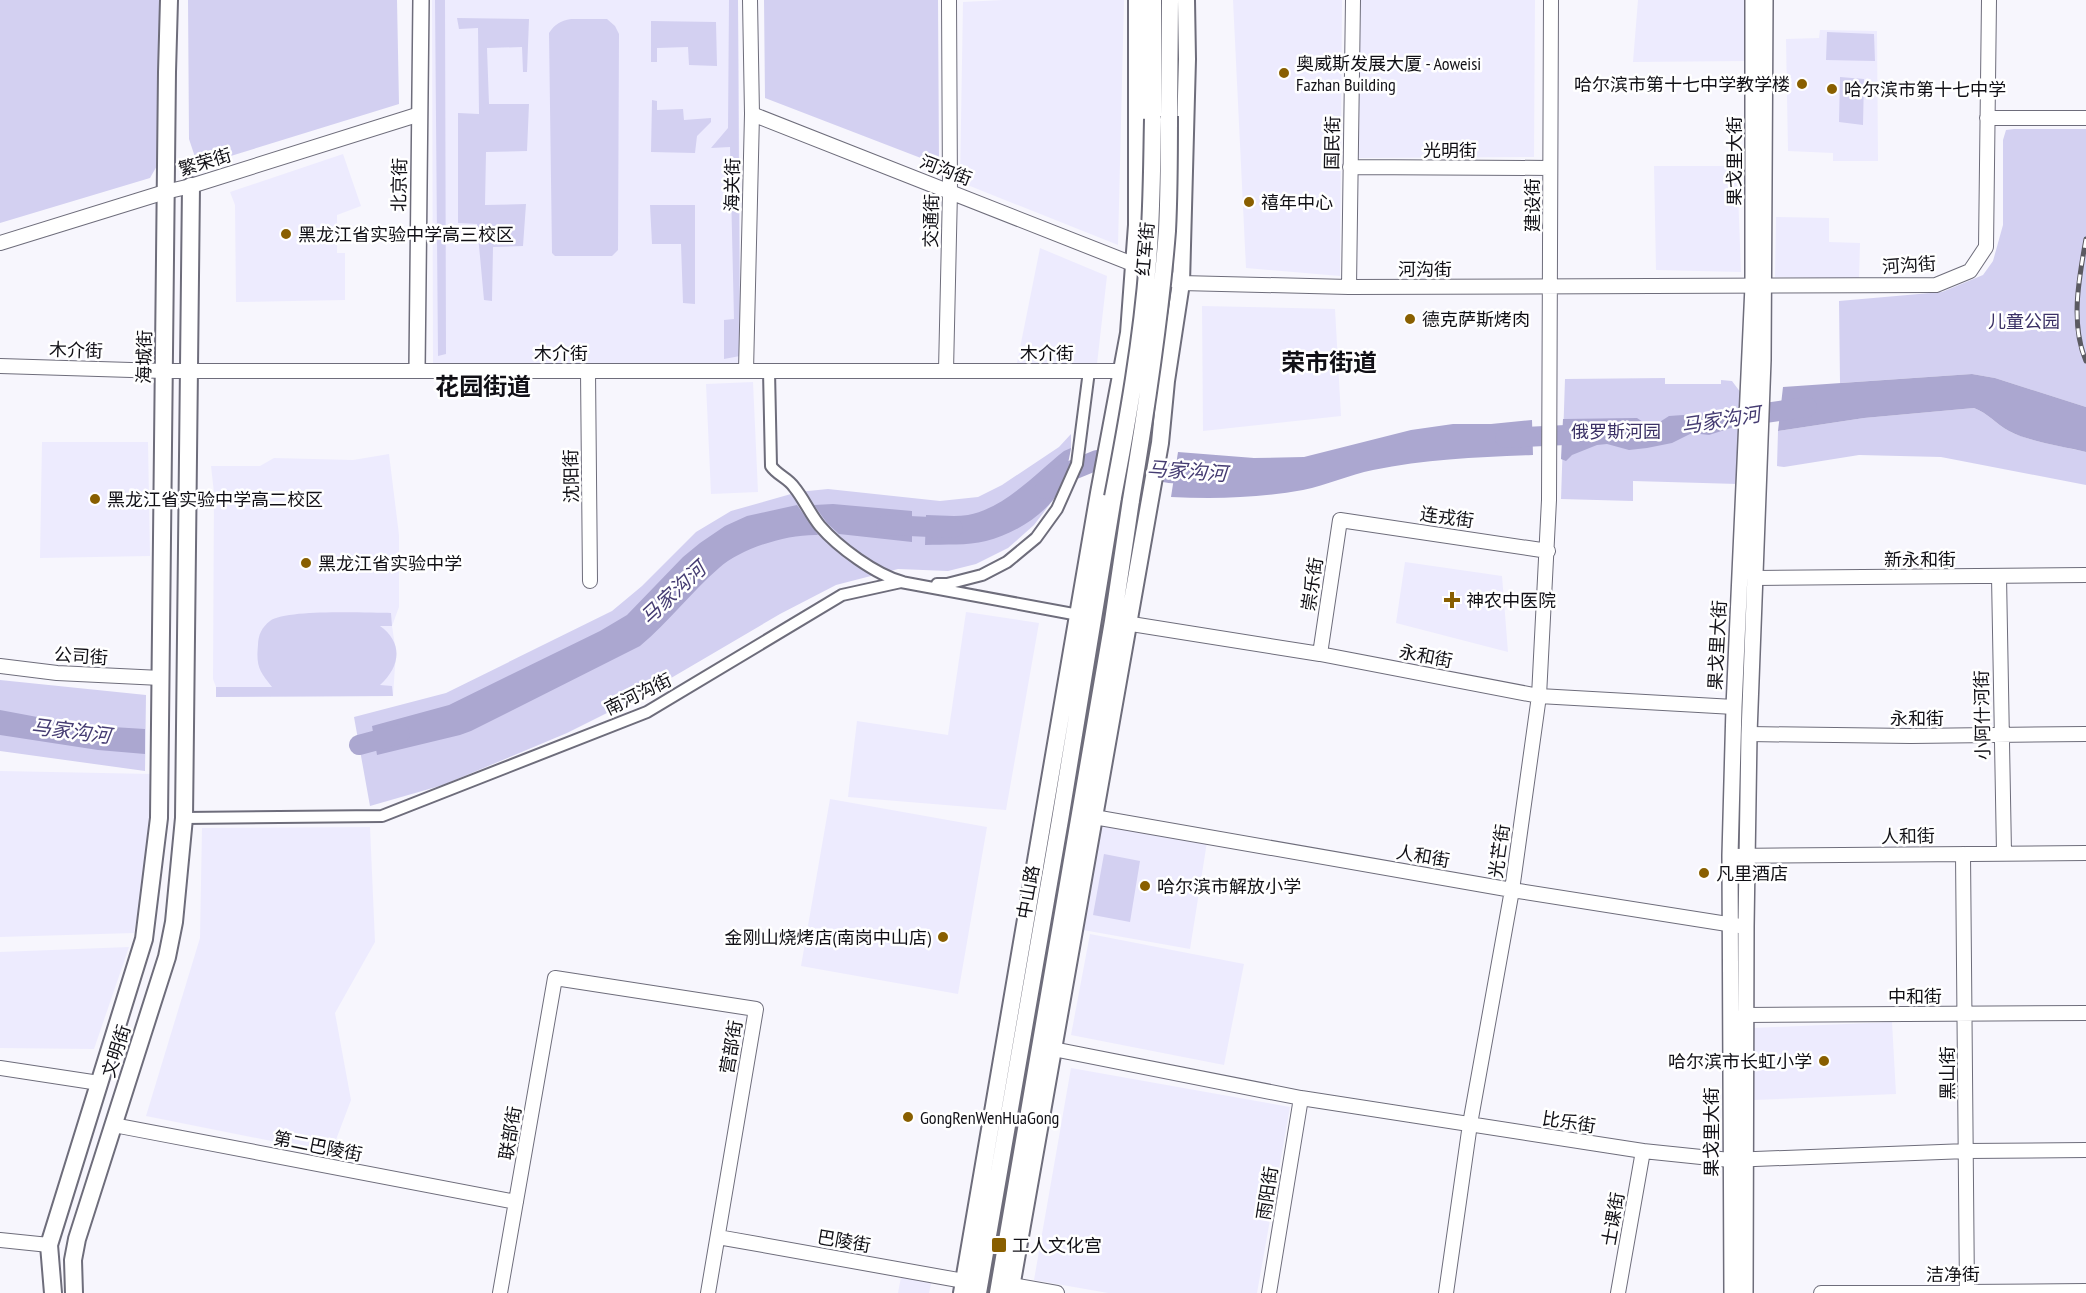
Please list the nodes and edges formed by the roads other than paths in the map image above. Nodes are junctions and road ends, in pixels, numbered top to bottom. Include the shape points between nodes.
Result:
1 (169, 0) edge
2 (420, 0) edge
3 (750, 0) edge
4 (950, 0) edge
5 (1137, 0) edge
6 (1153, 0) edge
7 (1170, 0) edge
8 (1186, 0) edge
9 (1353, 0) edge
10 (1551, 0) edge
11 (1753, 0) edge
12 (1765, 0) edge
13 (1989, 0) edge
14 (1187, 58) junction
15 (1169, 85) junction
16 (420, 114) junction
17 (752, 114) junction
18 (1161, 117) junction
19 (1987, 118) junction
20 (2086, 118) edge
21 (1350, 167) junction
22 (1550, 168) junction
23 (190, 186) junction
24 (950, 191) junction
25 (165, 192) junction
26 (0, 243) edge
27 (1134, 264) junction
28 (1181, 283) junction
29 (1550, 286) junction
30 (1759, 286) junction
31 (1349, 287) junction
32 (0, 366) edge
33 (417, 370) junction
34 (164, 371) junction
35 (188, 371) junction
36 (588, 371) junction
37 (746, 371) junction
38 (769, 371) junction
39 (946, 371) junction
40 (1089, 371) junction
41 (1122, 371) junction
42 (1166, 381) junction
43 (1550, 410) joint
44 (1125, 438) junction
45 (1752, 481) junction
46 (1106, 495) joint
47 (1131, 500) joint
48 (1340, 520) joint
49 (1548, 551) junction
50 (2086, 575) edge
51 (1999, 576) junction
52 (1755, 578) junction
53 (590, 581) dead end
54 (901, 582) junction
55 (1086, 617) junction
56 (1121, 622) junction
57 (1320, 654) junction
58 (0, 666) edge
59 (161, 678) junction
60 (1539, 696) junction
61 (1734, 707) junction
62 (160, 714) joint
63 (1749, 734) junction
64 (2086, 734) edge
65 (2000, 735) junction
66 (1094, 817) junction
67 (184, 818) junction
68 (2004, 853) junction
69 (2086, 853) edge
70 (1963, 854) junction
71 (1730, 856) junction
72 (1747, 856) junction
73 (1512, 890) junction
74 (1738, 926) junction
75 (555, 978) joint
76 (1965, 1013) junction
77 (2086, 1013) edge
78 (1744, 1015) junction
79 (1053, 1049) junction
80 (0, 1068) edge
81 (99, 1083) junction
82 (1301, 1098) junction
83 (1470, 1124) junction
84 (114, 1125) junction
85 (2086, 1150) edge
86 (1643, 1151) junction
87 (1966, 1151) junction
88 (1738, 1159) junction
89 (516, 1202) junction
90 (718, 1237) junction
91 (0, 1240) edge
92 (49, 1245) junction
93 (963, 1287) edge
94 (1007, 1290) edge
95 (2086, 1291) edge
96 (53, 1293) edge
97 (74, 1293) edge
98 (500, 1293) edge
99 (708, 1293) edge
100 (978, 1293) edge
101 (1057, 1293) edge
102 (1269, 1293) edge
103 (1446, 1293) edge
104 (1618, 1293) edge
105 (1732, 1293) edge
106 (1745, 1293) edge
107 (1821, 1293) edge
108 (1967, 1293) edge

1 - 25 main road, 海城街
2 - 16 main road, 北京街
3 - 17 street, 海关街
4 - 24 street, 交通街
5 - 27 main road, 红军街
6 - 18 main road, 红军街
7 - 15 main road, 红军街
8 - 14 main road, 红军街
9 - 21 street, 国民街
10 - 22 street, 建设街
11 - 30 main road, 果戈里大街
12 - 30 main road, 果戈里大街
13 - 19 street, 河沟街
14 - 15 main road
14 - 28 main road, 红军街
15 - 18 main road, 红军街
16 - 23 street, 繁荣街
16 - 33 main road, 北京街
17 - 24 street, 河沟街
17 - 37 street, 海关街
18 - 44 main road, 红军街, bridge via 1166,232 1161,290
19 - 20 street
19 - 30 street, 河沟街 via 1986,247 1970,271 1936,285
21 - 22 street, 光明街
21 - 31 street, 国民街
22 - 29 street, 建设街
23 - 25 street, 繁荣街
23 - 35 main road
24 - 27 street, 河沟街
24 - 39 street, 交通街
25 - 26 street, 繁荣街
25 - 34 main road, 海城街
27 - 28 street, 河沟街
27 - 41 main road, 红军街
28 - 31 street, 河沟街
28 - 42 main road, 红军街
29 - 30 street, 河沟街
29 - 31 street, 河沟街
29 - 43 street, 建设街
30 - 45 main road, 果戈里大街
32 - 34 street, 木介街
33 - 35 street, 木介街
33 - 36 street, 木介街
34 - 35 street, 木介街
34 - 59 main road, 海城街
35 - 67 main road, 文明街
36 - 37 street, 木介街
36 - 53 street, 沈阳街
37 - 38 street, 木介街
38 - 39 street, 木介街
38 - 54 street via 771,465 775,472 793,484 819,525 845,550
39 - 40 street, 木介街
40 - 41 street, 木介街
40 - 54 street via 1077,464 1057,509 1036,538 1007,562 982,575 947,584
41 - 44 main road, 红军街
42 - 44 main road
42 - 56 main road, 红军街 via 1160,443
43 - 49 street, 光芒街
44 - 46 main road, 红军街, bridge
44 - 47 main road, 红军街, bridge
45 - 52 main road, 果戈里大街
45 - 61 main road, 果戈里大街
46 - 55 main road, 中山路
47 - 56 main road, 中山路
48 - 49 street, 连戎街
48 - 57 street, 崇乐街
49 - 60 street, 光芒街
50 - 51 street, 新永和街
51 - 52 street, 新永和街
51 - 65 street, 小阿什河街
52 - 63 main road, 果戈里大街
54 - 55 street, 南河沟街
54 - 67 street, 南河沟街 via 842,595 647,712 382,816
55 - 93 main road
55 - 100 main road, 中山路 via 1054,855
56 - 57 street, 永和街
56 - 66 main road
56 - 94 main road, 中山路
57 - 60 street, 永和街
58 - 59 street, 公司街
59 - 62 main road, 海城街
60 - 61 street, 永和街
60 - 73 street, 光芒街
61 - 71 main road, 果戈里大街
62 - 81 main road, 文明街 via 159,818 144,939
63 - 65 street, 永和街
63 - 72 main road, 果戈里大街
64 - 65 street, 永和街
65 - 68 street, 小阿什河街
66 - 73 street, 人和街
66 - 79 main road
67 - 84 main road, 文明街 via 167,957
68 - 69 street, 人和街
68 - 70 street, 人和街
70 - 72 street, 人和街
70 - 76 street, 黑山街
71 - 72 street, 人和街
71 - 74 main road, 果戈里大街
72 - 74 main road, 果戈里大街
73 - 74 street, 人和街
73 - 83 street, 光芒街
74 - 78 main road, 果戈里大街
74 - 88 main road, 果戈里大街
75 - 89 street, 联部街
75 - 90 street, 营部街 via 756,1009
76 - 77 street, 中和街
76 - 78 street, 中和街
76 - 87 street, 黑山街
78 - 88 main road, 果戈里大街
79 - 82 street, 比乐街
79 - 94 main road
80 - 81 street
81 - 92 main road, 文明街
82 - 83 street, 比乐街
82 - 102 street, 雨阳街
83 - 86 street, 比乐街
83 - 103 street, 光芒街
84 - 89 street, 第二巴陵街
84 - 97 main road, 文明街 via 77,1239
85 - 87 street, 比乐街
86 - 88 street, 比乐街
86 - 104 street, 士课街
87 - 88 street, 比乐街
87 - 108 street, 黑山街
88 - 105 main road, 果戈里大街
88 - 106 main road, 果戈里大街
89 - 98 street, 联部街
90 - 93 street, 巴陵街
90 - 99 street, 营部街
91 - 92 street
92 - 96 main road, 文明街
94 - 101 street
95 - 108 street, 洁净街
107 - 108 street, 洁净街

